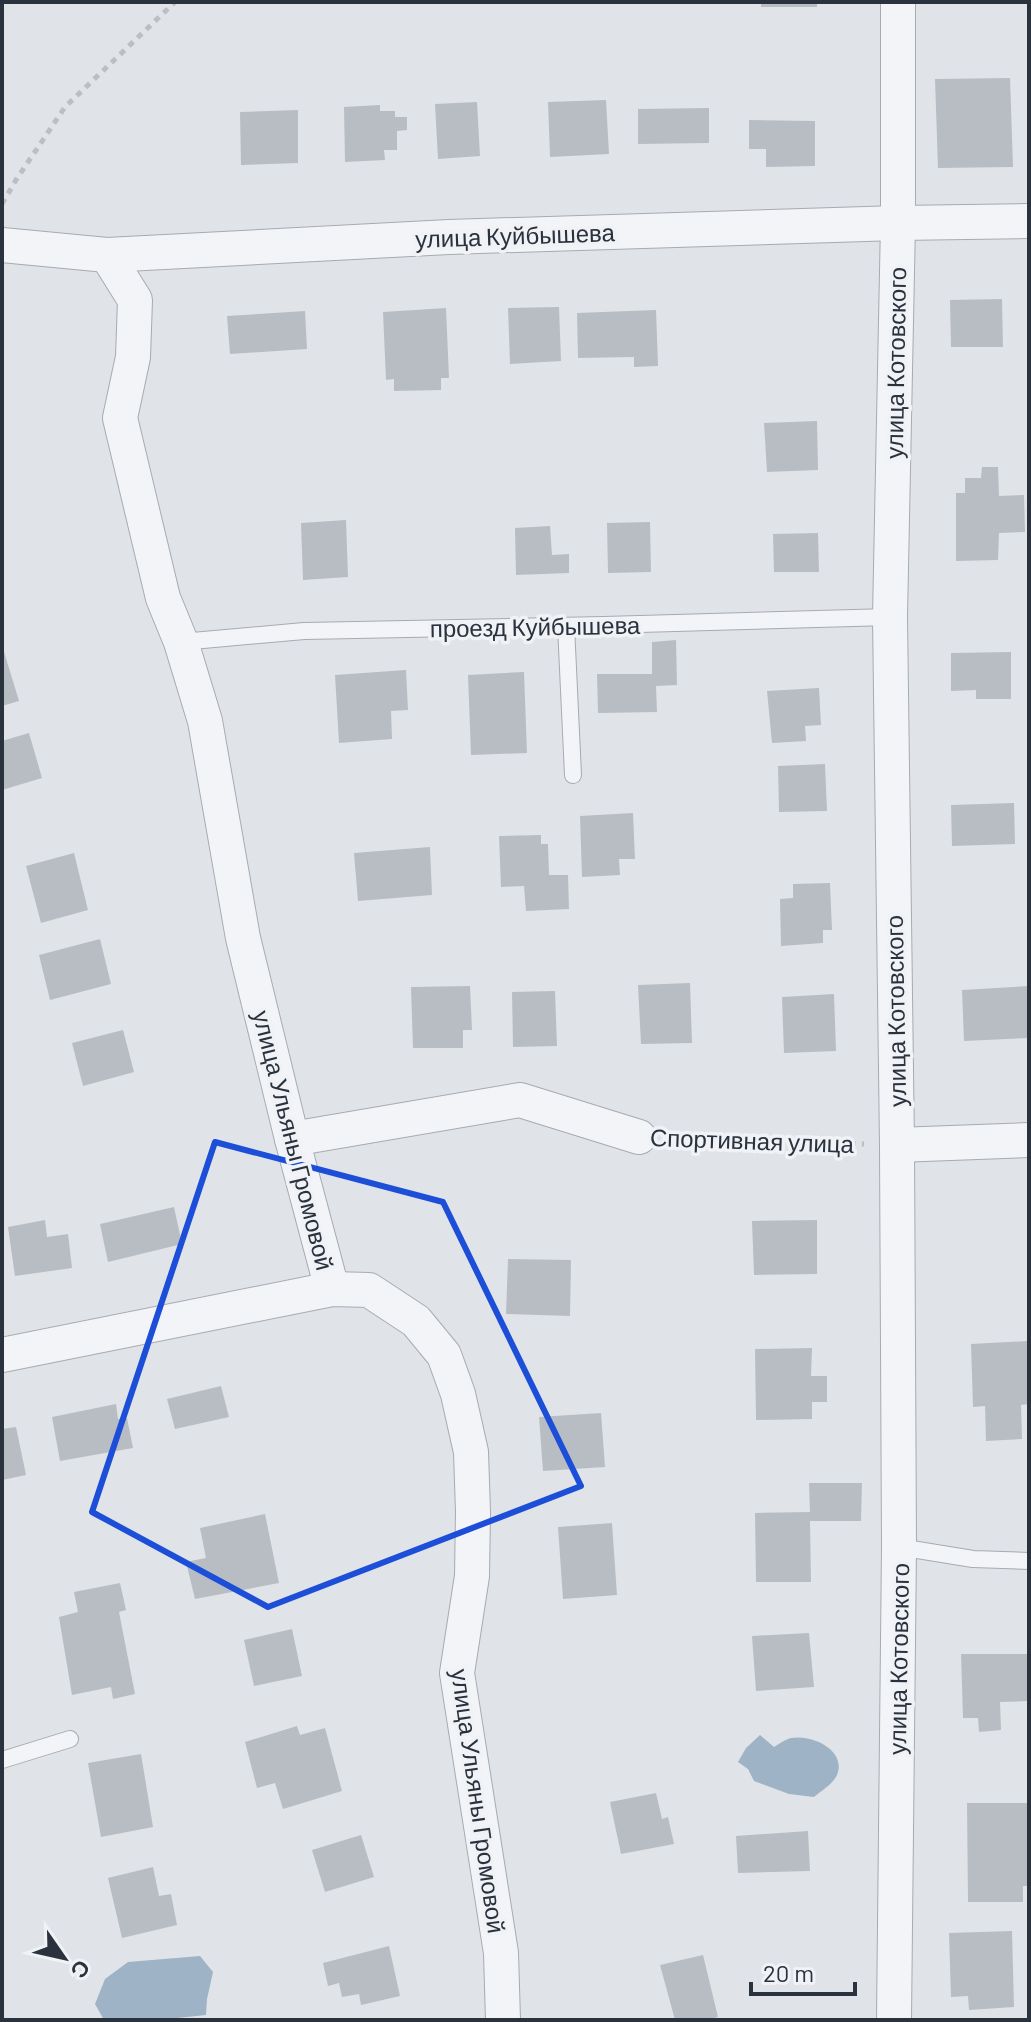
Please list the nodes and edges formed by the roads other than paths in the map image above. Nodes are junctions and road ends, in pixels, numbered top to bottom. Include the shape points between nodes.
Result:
1 (898, 2) edge
2 (1029, 221) edge
3 (898, 223) junction
4 (2, 245) edge
5 (107, 255) junction
6 (890, 617) junction
7 (566, 626) junction
8 (181, 642) junction
9 (573, 775) dead end
10 (639, 1137) road end
11 (292, 1139) junction
12 (1029, 1140) edge
13 (897, 1145) junction
14 (332, 1289) junction
15 (2, 1355) edge
16 (899, 1547) junction
17 (1029, 1561) edge
18 (70, 1739) dead end
19 (2, 1760) edge
20 (503, 2020) edge
21 (894, 2020) edge

1 - 3 street, улица Котовского
2 - 3 street, улица Куйбышева
3 - 5 street, улица Куйбышева via 449,237
3 - 6 street, улица Котовского
4 - 5 street, улица Куйбышева
5 - 8 street, улица Ульяны Громовой via 135,300 133,357 120,418 163,598
6 - 7 lane, проезд Куйбышева
6 - 13 street, улица Котовского
7 - 8 lane, проезд Куйбышева via 304,631
7 - 9 lane
8 - 11 street, улица Ульяны Громовой via 205,721 243,938
10 - 11 street, Спортивная улица via 520,1100
11 - 14 street, улица Ульяны Громовой
12 - 13 street
13 - 16 street, улица Котовского
14 - 15 street
14 - 20 street, улица Ульяны Громовой via 369,1290 416,1321 444,1355 458,1394 471,1452 473,1512 472,1576 457,1673 501,1953
16 - 17 lane via 973,1559
16 - 21 street, улица Котовского
18 - 19 lane

